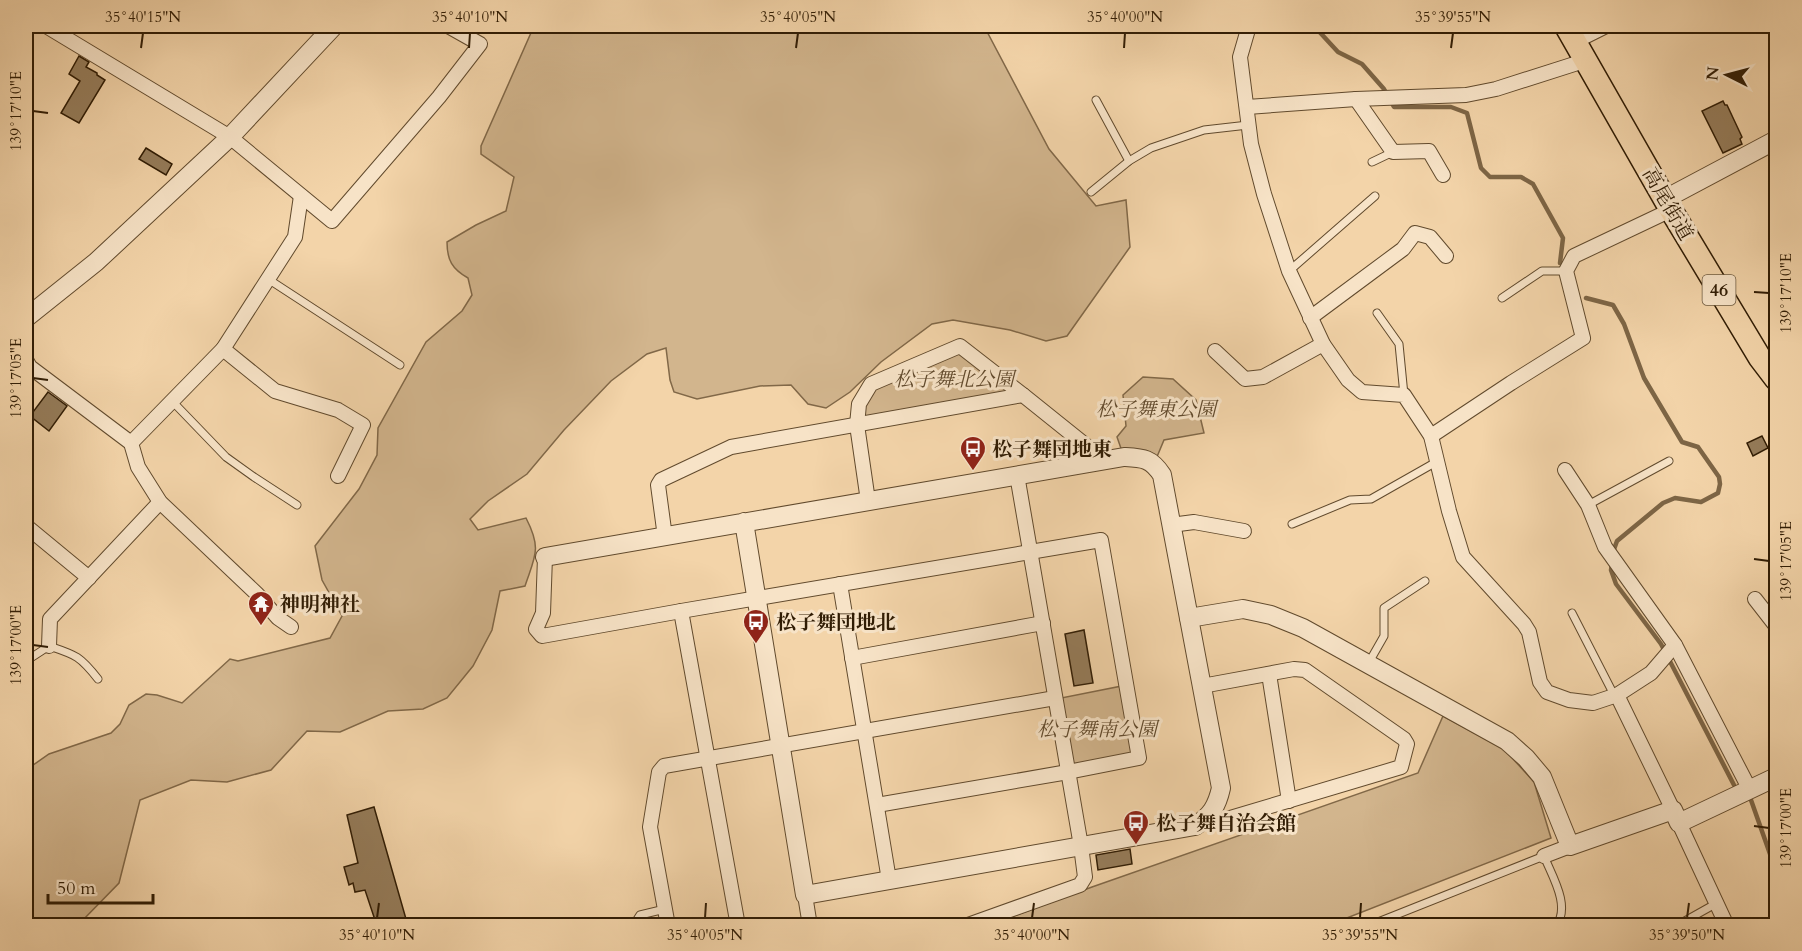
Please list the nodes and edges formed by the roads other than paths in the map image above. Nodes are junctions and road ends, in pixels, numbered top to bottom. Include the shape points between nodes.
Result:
1 (46, 26) edge
2 (334, 26) edge
3 (448, 26) edge
4 (1249, 26) edge
5 (1606, 26) edge
6 (1576, 42) edge
7 (1356, 99) junction
8 (1096, 100) dead end
9 (1247, 107) junction
10 (1248, 125) junction
11 (230, 136) junction
12 (1775, 140) edge
13 (1393, 152) junction
14 (1129, 161) junction
15 (1372, 162) dead end
16 (1443, 175) dead end
17 (1091, 192) dead end
18 (301, 196) junction
19 (1375, 196) dead end
20 (1668, 205) junction
21 (1446, 256) dead end
22 (1289, 271) junction
23 (1566, 271) junction
24 (268, 279) junction
25 (1502, 298) dead end
26 (1377, 313) dead end
27 (26, 318) edge
28 (1310, 318) junction
29 (1323, 344) junction
30 (223, 349) junction
31 (1215, 351) dead end
32 (26, 360) edge
33 (400, 365) dead end
34 (1776, 379) edge
35 (1023, 395) junction
36 (1404, 395) junction
37 (172, 401) junction
38 (857, 425) junction
39 (1431, 436) junction
40 (131, 443) junction
41 (1104, 460) junction
42 (1438, 460) junction
43 (1669, 461) dead end
44 (1565, 470) dead end
45 (1017, 475) junction
46 (338, 476) dead end
47 (868, 501) junction
48 (160, 502) junction
49 (297, 505) dead end
50 (1588, 505) junction
51 (744, 522) junction
52 (1292, 524) dead end
53 (1171, 525) junction
54 (26, 526) edge
55 (1244, 531) dead end
56 (665, 537) junction
57 (1030, 552) junction
58 (545, 557) joint
59 (89, 578) junction
60 (1425, 581) dead end
61 (840, 584) junction
62 (757, 598) junction
63 (1755, 599) dead end
64 (681, 611) junction
65 (1572, 613) dead end
66 (1189, 618) junction
67 (1043, 622) junction
68 (1776, 626) edge
69 (291, 627) dead end
70 (49, 646) junction
71 (1673, 647) junction
72 (852, 657) junction
73 (26, 661) edge
74 (1368, 664) junction
75 (1269, 674) junction
76 (98, 679) dead end
77 (1202, 686) junction
78 (1615, 695) junction
79 (1056, 698) junction
80 (864, 731) junction
81 (781, 746) junction
82 (708, 758) junction
83 (1068, 772) junction
84 (1776, 777) edge
85 (1750, 790) junction
86 (1289, 801) junction
87 (877, 805) junction
88 (1676, 816) junction
89 (1205, 820) junction
90 (1081, 846) junction
91 (1570, 846) junction
92 (1544, 856) junction
93 (889, 880) junction
94 (805, 895) junction
95 (1717, 903) junction
96 (665, 909) junction
97 (633, 926) edge
98 (668, 926) edge
99 (738, 926) edge
100 (810, 926) edge
101 (965, 926) edge
102 (1368, 926) edge
103 (1556, 926) edge
104 (1676, 926) edge
105 (1727, 926) edge

1 - 11 street
2 - 11 street
3 - 18 street via 480,44 332,221
4 - 9 street via 1240,57
5 - 6 street
6 - 7 street via 1496,90 1466,95
6 - 20 main road, 高尾街道 / 46
7 - 9 street
7 - 13 street
8 - 14 lane
9 - 10 street
10 - 14 lane via 1204,130 1151,148
10 - 22 street via 1264,194
11 - 18 street
11 - 27 street via 96,262
12 - 20 street
13 - 15 lane
13 - 16 street via 1429,151
14 - 17 lane
18 - 24 street via 295,237
19 - 22 lane
20 - 23 street via 1574,256
20 - 34 main road, 高尾街道 / 46
21 - 28 street via 1430,237 1415,232 1403,249
22 - 28 street
23 - 25 lane via 1542,271
23 - 39 street via 1583,338
24 - 30 street
24 - 33 lane
26 - 36 lane via 1399,344
28 - 29 street
29 - 31 street via 1263,376 1245,379
29 - 36 street via 1348,380 1362,392
30 - 37 street
30 - 46 street via 275,391 338,410 363,426
32 - 40 street via 30,367
35 - 38 street
35 - 38 street via 960,346 871,384 859,404
35 - 41 street
36 - 39 street
37 - 40 street
37 - 49 lane via 226,457
38 - 47 street
38 - 56 street via 731,447 661,480 658,485
39 - 42 street
40 - 48 street via 138,467
41 - 45 street
41 - 53 street via 1133,457 1154,464 1162,475
42 - 52 lane via 1371,500 1350,500
42 - 78 street via 1462,557 1524,624 1540,682 1547,692 1593,703
43 - 50 lane
44 - 50 street
45 - 47 street
45 - 57 street
47 - 51 street
48 - 59 street
48 - 69 street
50 - 71 street via 1605,547
51 - 56 street
51 - 62 street
53 - 55 street via 1194,522
53 - 66 street
54 - 59 street
56 - 58 street
57 - 61 street
57 - 67 street
57 - 83 street via 1101,540 1127,685 1139,758
58 - 64 street via 543,613 536,629 542,636
59 - 70 street via 50,619
60 - 74 lane via 1384,608 1384,636
61 - 62 street
61 - 72 street
62 - 64 street
62 - 81 street
63 - 68 street
64 - 82 street
65 - 78 lane
66 - 74 street via 1243,609 1271,615
66 - 77 street
67 - 72 street
67 - 79 street
70 - 73 lane
70 - 76 lane via 85,661
71 - 78 street via 1651,673
71 - 85 street
72 - 80 street
74 - 91 street via 1507,741 1526,758 1542,777
75 - 77 street
75 - 86 street
75 - 86 street via 1305,670 1407,744 1401,767
77 - 89 street via 1221,788 1215,810
78 - 88 street
79 - 80 street
79 - 83 street
80 - 81 street
80 - 87 street
81 - 82 street
81 - 94 street
82 - 96 street via 664,766 659,772 650,827
82 - 99 street
83 - 87 street
83 - 90 street
84 - 85 street
85 - 88 street
86 - 89 street via 1227,819
87 - 93 street
88 - 91 street
88 - 95 street
89 - 90 street via 1195,826
90 - 93 street
90 - 101 street via 1085,877 1080,885
91 - 92 street
92 - 102 lane
92 - 103 lane via 1560,894 1562,909
93 - 94 street
94 - 100 street
95 - 104 lane
95 - 105 street
96 - 97 lane via 640,915
96 - 98 street

